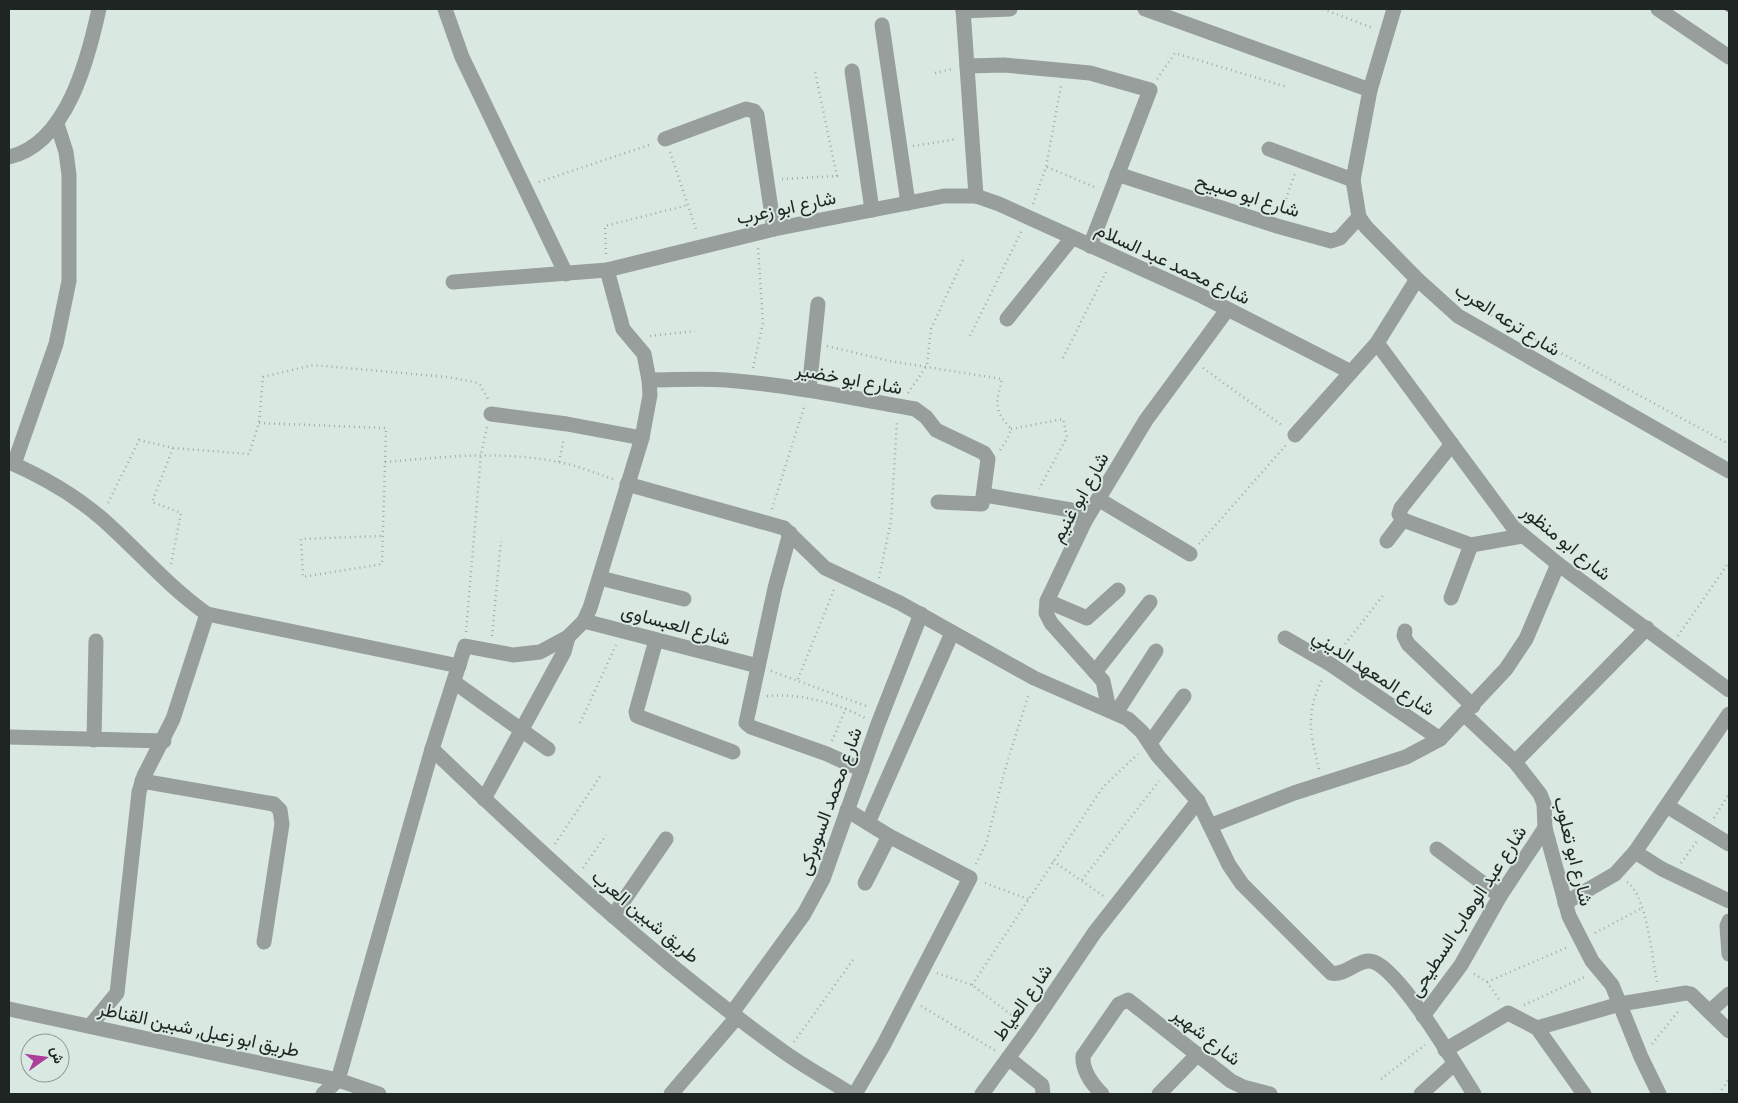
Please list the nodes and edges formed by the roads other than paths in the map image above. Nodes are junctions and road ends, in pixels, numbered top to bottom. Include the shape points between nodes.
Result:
1 (99, 9) edge
2 (445, 9) edge
3 (1010, 9) edge
4 (1145, 9) edge
5 (1394, 9) edge
6 (1658, 9) edge
7 (963, 10) edge
8 (882, 25) dead end
9 (1729, 57) edge
10 (967, 66) junction
11 (852, 70) dead end
12 (1370, 90) junction
13 (56, 124) junction
14 (666, 139) road end
15 (1269, 149) dead end
16 (9, 156) edge
17 (1117, 174) junction
18 (1353, 180) junction
19 (976, 196) junction
20 (908, 203) junction
21 (872, 210) junction
22 (1359, 217) junction
23 (774, 229) junction
24 (1072, 238) junction
25 (1090, 246) junction
26 (607, 270) junction
27 (566, 274) junction
28 (1417, 279) junction
29 (453, 282) dead end
30 (818, 304) dead end
31 (1227, 310) junction
32 (1007, 318) dead end
33 (1377, 343) junction
34 (1351, 372) junction
35 (649, 380) junction
36 (809, 390) junction
37 (491, 414) road end
38 (1295, 435) road end
39 (642, 438) junction
40 (1452, 444) junction
41 (11, 463) edge
42 (1729, 471) edge
43 (627, 484) junction
44 (1098, 499) junction
45 (983, 500) junction
46 (938, 502) dead end
47 (1403, 520) junction
48 (1085, 522) junction
49 (790, 534) junction
50 (1522, 536) junction
51 (1387, 541) dead end
52 (1471, 545) junction
53 (1190, 554) road end
54 (1558, 564) junction
55 (600, 578) junction
56 (1118, 590) dead end
57 (684, 598) dead end
58 (1451, 598) dead end
59 (1047, 601) junction
60 (1150, 602) dead end
61 (207, 614) junction
62 (921, 614) junction
63 (584, 621) junction
64 (1647, 628) junction
65 (1405, 631) dead end
66 (952, 633) junction
67 (568, 637) junction
68 (1285, 638) dead end
69 (656, 640) junction
70 (96, 641) dead end
71 (1156, 651) dead end
72 (459, 666) junction
73 (758, 666) junction
74 (1095, 672) junction
75 (454, 682) junction
76 (1729, 690) edge
77 (1184, 696) dead end
78 (1112, 711) junction
79 (1469, 711) junction
80 (1729, 714) edge
81 (522, 731) junction
82 (9, 737) edge
83 (1440, 739) junction
84 (94, 740) junction
85 (164, 741) junction
86 (1150, 743) junction
87 (432, 749) junction
88 (548, 749) dead end
89 (733, 752) dead end
90 (1515, 762) junction
91 (862, 770) junction
92 (142, 781) junction
93 (484, 799) junction
94 (1198, 801) junction
95 (1667, 806) junction
96 (847, 810) junction
97 (868, 823) junction
98 (1212, 826) junction
99 (1545, 828) junction
100 (889, 836) junction
101 (666, 838) dead end
102 (1729, 844) edge
103 (1437, 848) dead end
104 (1635, 852) junction
105 (865, 883) dead end
106 (1500, 896) junction
107 (1729, 901) edge
108 (1565, 903) junction
109 (613, 916) junction
110 (1729, 921) edge
111 (264, 942) dead end
112 (1729, 954) edge
113 (1729, 994) edge
114 (1620, 1004) junction
115 (9, 1009) edge
116 (1710, 1011) junction
117 (734, 1015) junction
118 (1423, 1016) junction
119 (90, 1026) junction
120 (1537, 1028) junction
121 (1729, 1031) edge
122 (1445, 1050) junction
123 (1198, 1054) junction
124 (1008, 1058) junction
125 (1454, 1064) junction
126 (338, 1080) junction
127 (323, 1094) edge
128 (379, 1094) edge
129 (671, 1094) edge
130 (853, 1094) edge
131 (982, 1094) edge
132 (1043, 1094) edge
133 (1102, 1094) edge
134 (1159, 1094) edge
135 (1270, 1094) edge
136 (1421, 1094) edge
137 (1474, 1094) edge
138 (1584, 1094) edge
139 (1659, 1094) edge

1 - 13 street via 90,51
2 - 27 street via 462,57
3 - 7 street
4 - 12 street
5 - 12 street
6 - 9 street
7 - 10 street
8 - 20 street
10 - 17 street via 1004,65 1090,73 1150,90
10 - 19 street
11 - 21 street
12 - 18 street
13 - 16 street via 39,143 20,154
13 - 41 street via 66,152 68,176 69,281 56,344
14 - 23 street via 746,109 752,110 757,115
15 - 18 street
17 - 22 street, شارع ابو صبيح via 1334,241
17 - 25 street
18 - 22 street
19 - 20 street, شارع ابو زعرب via 944,196
19 - 24 street, شارع محمد عبد السلام
20 - 21 street, شارع ابو زعرب
21 - 23 street, شارع ابو زعرب
22 - 28 street, شارع ترعه العرب
23 - 26 street, شارع ابو زعرب
24 - 25 street, شارع محمد عبد السلام
24 - 32 street
25 - 31 street, شارع محمد عبد السلام
26 - 27 street, شارع ابو زعرب
26 - 35 street via 617,312 624,329 642,350
27 - 29 street, شارع ابو زعرب
28 - 33 street
28 - 42 street, شارع ترعه العرب via 1458,316
30 - 36 street
31 - 34 street, شارع محمد عبد السلام
31 - 44 street, شارع ابو غنيم via 1151,413
33 - 34 street
33 - 40 street, شارع ابو منظور
34 - 38 street
35 - 36 street, شارع ابو خضير via 750,382
35 - 39 street
36 - 45 street, شارع ابو خضير via 921,412 940,433 986,454 989,465
37 - 39 street
39 - 43 street
40 - 47 street via 1401,508 1399,514
40 - 50 street, شارع ابو منظور via 1493,503
41 - 61 street via 55,485 101,518 169,585
43 - 49 street via 767,522
43 - 55 street
44 - 48 street, شارع ابو غنيم
44 - 53 street
45 - 46 street
45 - 48 street via 1032,502 1072,510
47 - 51 street
47 - 52 street
48 - 59 street, شارع ابو غنيم
49 - 62 street via 816,561 839,576
49 - 73 street
50 - 52 street
50 - 54 street, شارع ابو منظور
52 - 58 street
54 - 64 street, شارع ابو منظور
54 - 79 street via 1526,638 1506,668
55 - 57 street
55 - 63 street
56 - 59 street via 1087,618
59 - 74 street via 1046,613 1051,623
60 - 74 street
61 - 72 street
61 - 85 street
62 - 66 street
62 - 91 street, شارع محمد السوبركى
63 - 67 street
63 - 69 street, شارع العبساوى
64 - 76 street, شارع ابو منظور
64 - 90 street
65 - 79 street, شارع ابو تعلوب via 1408,644
66 - 78 street via 1034,678
66 - 97 street
67 - 72 street via 527,655 465,646
67 - 81 street via 564,652
68 - 83 street, شارع المعهد الديني via 1330,664
69 - 73 street, شارع العبساوى
69 - 89 street via 636,712 638,717
70 - 84 street
71 - 78 street
72 - 75 street
73 - 91 street via 747,725
74 - 78 street via 1103,681
75 - 81 street
75 - 87 street
77 - 86 street
78 - 86 street via 1133,723
79 - 83 street
79 - 90 street, شارع ابو تعلوب
80 - 95 street
81 - 88 street
81 - 93 street
82 - 84 street
83 - 98 street via 1406,757 1322,784
84 - 85 street
85 - 92 street
86 - 94 street
87 - 93 street, طريق شبين العرب
87 - 126 street
90 - 99 street, شارع ابو تعلوب via 1540,794 1546,812
91 - 96 street, شارع محمد السوبركى
92 - 111 street via 274,804 280,810 282,824
92 - 119 street via 118,993
93 - 109 street, طريق شبين العرب
94 - 98 street
94 - 124 street, شارع العياط via 1115,904
95 - 102 street
95 - 104 street
96 - 97 street
96 - 117 street, شارع محمد السوبركى via 831,861 814,897
97 - 100 street
98 - 118 street via 1229,865 1242,884 1331,973 1339,974 1373,961 1393,979
99 - 106 street, شارع عبد الوهاب السطيحى
99 - 108 street, شارع ابو تعلوب
100 - 105 street
100 - 130 street via 970,878 908,999
101 - 109 street
103 - 106 street
104 - 107 street via 1672,875
104 - 108 street via 1616,874
106 - 118 street, شارع عبد الوهاب السطيحى via 1461,965
108 - 114 street, شارع ابو تعلوب via 1582,940 1612,985
109 - 117 street, طريق شبين العرب
110 - 112 street
113 - 116 street
114 - 116 street via 1690,994
114 - 120 street
114 - 139 street, شارع ابو تعلوب
115 - 119 street, طريق ابو زعبل, شبين القناطر
116 - 121 street
117 - 129 street, شارع محمد السوبركى
117 - 130 street, طريق شبين العرب via 786,1053
118 - 122 street
119 - 126 street, طريق ابو زعبل, شبين القناطر
120 - 122 street via 1508,1013
120 - 138 street
122 - 125 street
123 - 133 street, شارع شهير via 1132,1001 1125,1000 1083,1056 1088,1076
123 - 134 street
123 - 135 street, شارع شهير via 1237,1084
124 - 131 street, شارع العياط
124 - 132 street via 1042,1084
125 - 136 street
125 - 137 street
126 - 127 street
126 - 128 street, طريق ابو زعبل, شبين القناطر

